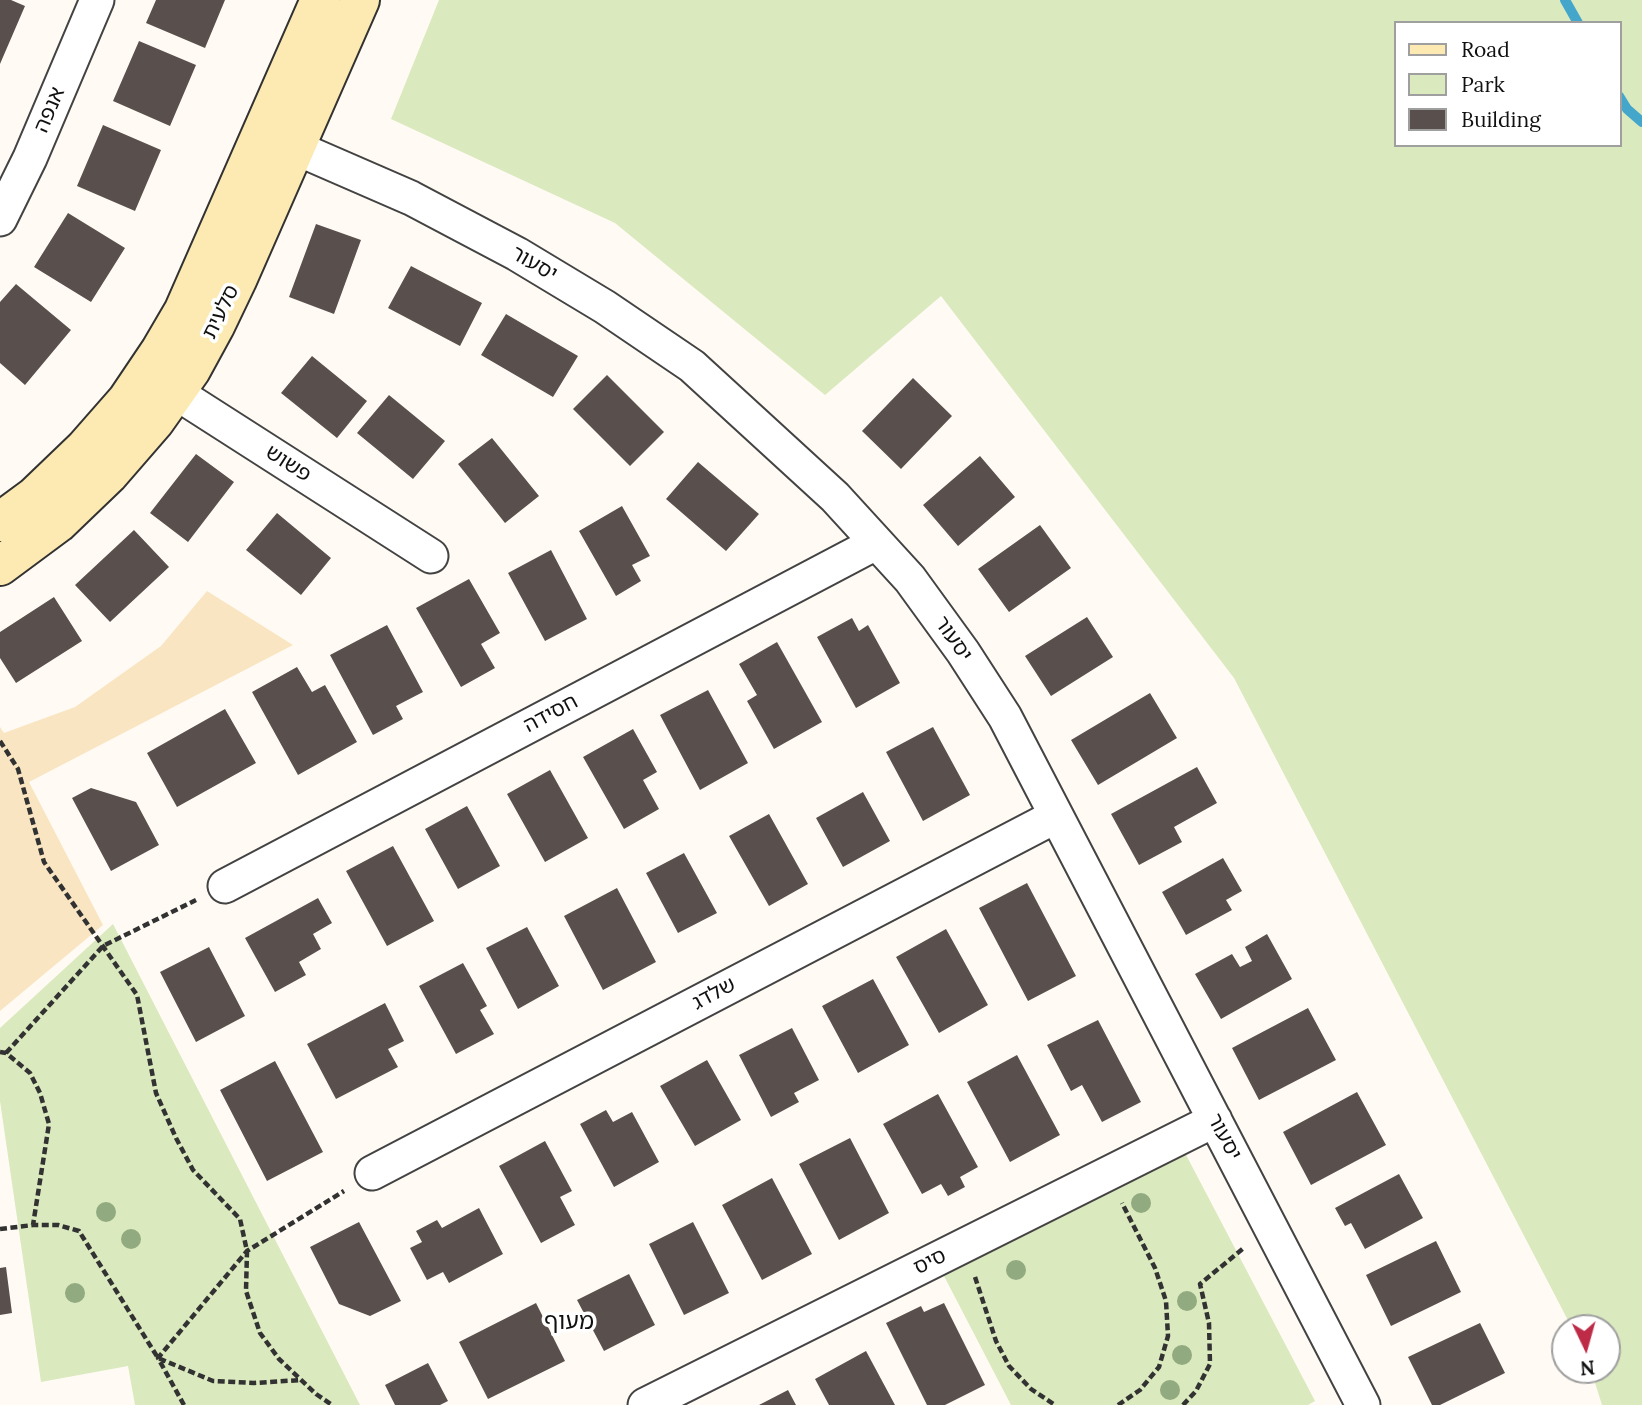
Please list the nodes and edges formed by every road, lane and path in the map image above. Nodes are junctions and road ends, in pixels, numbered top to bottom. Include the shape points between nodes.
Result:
1 (96, 0) edge
2 (320, 0) edge
3 (360, 0) edge
4 (279, 140) junction
5 (0, 219) edge
6 (160, 382) junction
7 (0, 522) edge
8 (876, 543) junction
9 (431, 556) dead end
10 (0, 566) edge
11 (0, 741) edge
12 (1056, 816) junction
13 (225, 886) joint
14 (103, 946) junction
15 (3, 1053) edge
16 (1215, 1120) junction
17 (372, 1173) joint
18 (1108, 1174) junction
19 (33, 1225) junction
20 (1270, 1226) junction
21 (0, 1229) edge
22 (964, 1245) junction
23 (247, 1251) junction
24 (158, 1358) junction
25 (302, 1380) junction
26 (184, 1405) edge
27 (332, 1405) edge
28 (645, 1405) edge
29 (1055, 1405) edge
30 (1118, 1405) edge
31 (1183, 1405) edge
32 (1363, 1405) edge

1 - 5 street, אנפה
2 - 4 street, סלעית
3 - 4 street, סלעית
4 - 6 street, סלעית via 215,326 191,370
4 - 8 street, יסעור via 411,198 606,307 692,366 835,497
6 - 7 street, סלעית via 127,400 84,449
6 - 9 street, פשוש
6 - 10 street, סלעית via 155,422 58,523
8 - 12 street, יסעור via 910,579 963,652 1005,717
8 - 13 street, חסידה
11 - 14 path via 18,769 44,862
12 - 16 street, יסעור
12 - 17 street, שלדג
13 - 14 path
14 - 15 path
14 - 23 path via 137,995 156,1093 176,1138 193,1170 240,1219
15 - 19 path via 30,1073 49,1124
16 - 18 street, סיס
16 - 20 street, יסעור
17 - 23 path
18 - 22 street, סיס
18 - 30 path via 1155,1268 1166,1301 1168,1336 1159,1367 1140,1390
19 - 21 path
19 - 24 path via 79,1231
20 - 31 path via 1200,1284 1209,1323 1210,1364
20 - 32 street, יסעור
22 - 28 street, סיס
22 - 29 path via 1009,1366
23 - 24 path
23 - 25 path via 246,1291 260,1333
24 - 25 path via 214,1381
24 - 26 path
25 - 27 path

